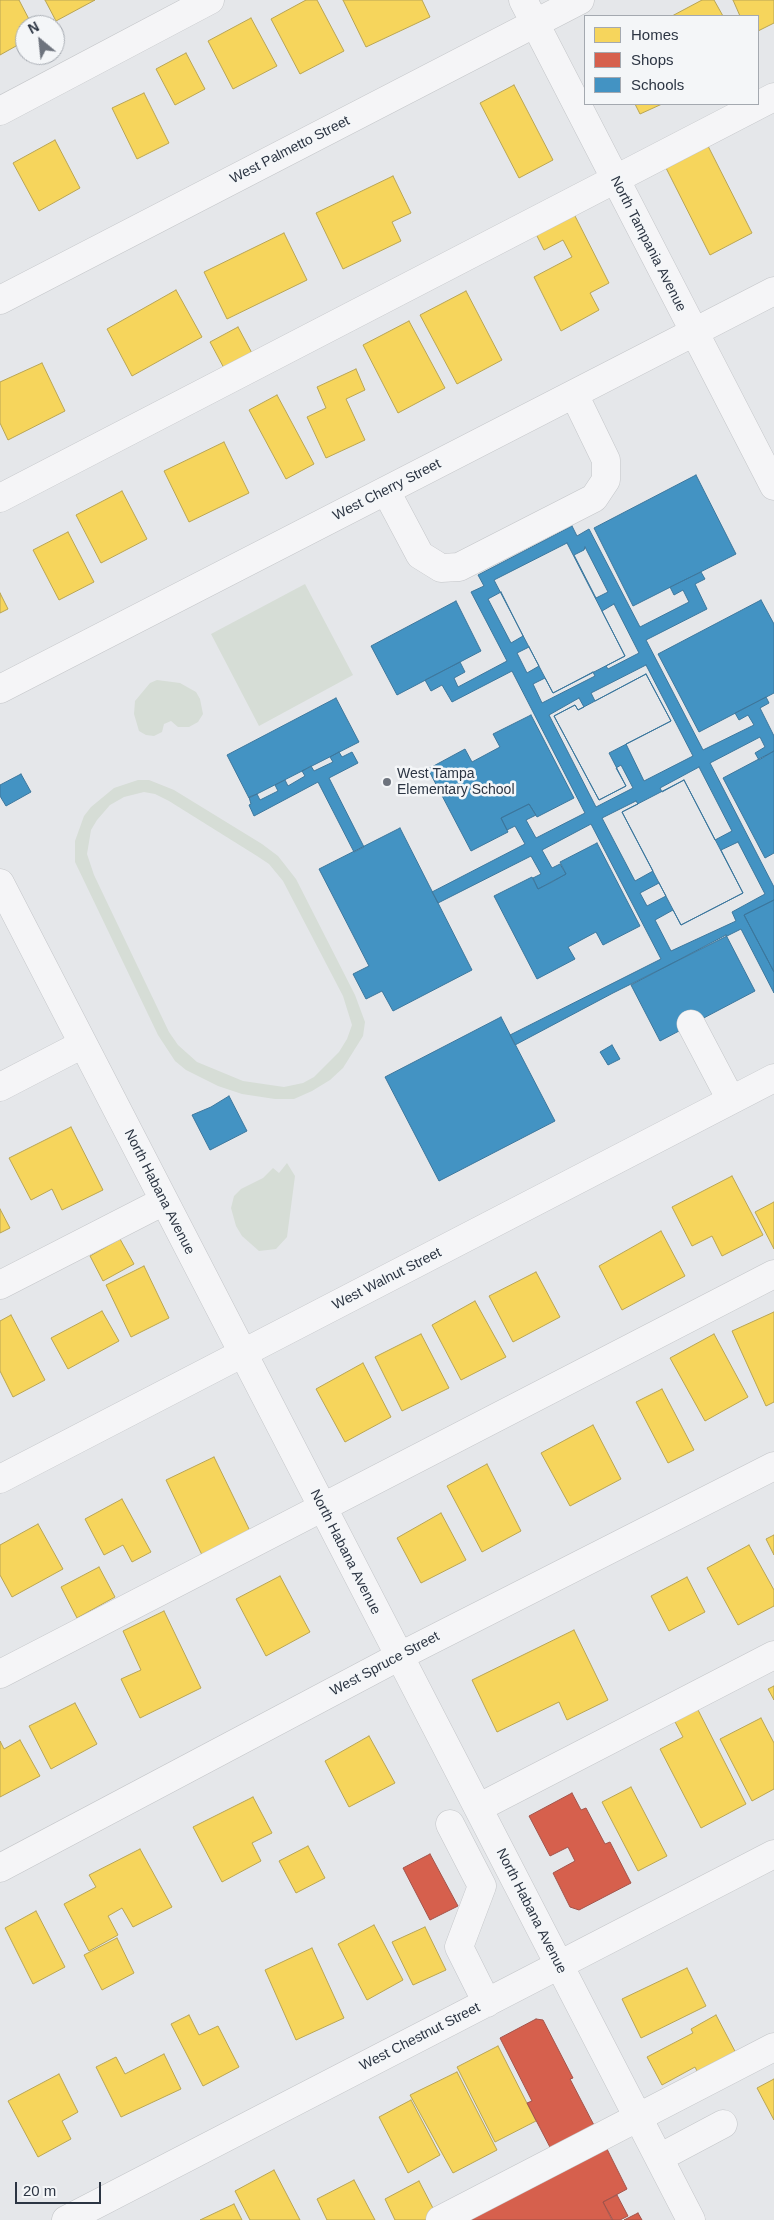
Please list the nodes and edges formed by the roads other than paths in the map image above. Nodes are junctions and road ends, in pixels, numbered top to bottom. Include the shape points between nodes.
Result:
1 (210, 0) edge
2 (580, 0) edge
3 (529, 12) edge
4 (774, 98) edge
5 (0, 111) edge
6 (615, 180) junction
7 (774, 291) edge
8 (0, 300) edge
9 (694, 332) junction
10 (574, 394) junction
11 (774, 486) edge
12 (386, 491) junction
13 (0, 498) edge
14 (0, 689) edge
15 (1, 887) edge
16 (691, 1024) dead end
17 (83, 1044) junction
18 (774, 1078) edge
19 (0, 1087) edge
20 (731, 1100) junction
21 (164, 1201) junction
22 (774, 1274) edge
23 (0, 1285) edge
24 (243, 1353) junction
25 (774, 1466) edge
26 (0, 1478) edge
27 (322, 1508) junction
28 (774, 1655) edge
29 (400, 1656) junction
30 (0, 1674) edge
31 (478, 1808) junction
32 (450, 1824) dead end
33 (494, 1839) junction
34 (465, 1854) junction
35 (774, 1854) edge
36 (0, 1868) edge
37 (559, 1965) junction
38 (487, 2003) junction
39 (774, 2047) edge
40 (638, 2117) junction
41 (723, 2124) dead end
42 (659, 2158) junction
43 (66, 2220) edge
44 (440, 2220) edge
45 (691, 2220) edge

1 - 5 street
2 - 3 street, West Palmetto Street
3 - 6 street, North Tampania Avenue
3 - 8 street, West Palmetto Street
4 - 6 street
6 - 9 street, North Tampania Avenue
6 - 13 street
7 - 9 street, West Cherry Street
9 - 10 street, West Cherry Street
9 - 11 street, North Tampania Avenue
10 - 12 street, West Cherry Street
10 - 12 street via 606,460 606,480 594,498 459,567 441,568 420,555
12 - 14 street, West Cherry Street
15 - 17 street, North Habana Avenue
16 - 20 street
17 - 19 street
17 - 21 street, North Habana Avenue
18 - 20 street, West Walnut Street
20 - 24 street, West Walnut Street
21 - 23 street
21 - 24 street, North Habana Avenue
22 - 27 street
24 - 26 street, West Walnut Street
24 - 27 street, North Habana Avenue
25 - 29 street, West Spruce Street
27 - 29 street, North Habana Avenue
27 - 30 street
28 - 31 street
29 - 31 street, North Habana Avenue
29 - 36 street, West Spruce Street
31 - 33 street, North Habana Avenue
32 - 34 street
33 - 34 street
33 - 37 street, North Habana Avenue
34 - 38 street via 482,1886 459,1947
35 - 37 street, West Chestnut Street
37 - 38 street, West Chestnut Street
37 - 40 street, North Habana Avenue
38 - 43 street, West Chestnut Street
39 - 40 street
40 - 42 street, North Habana Avenue
40 - 44 street
41 - 42 street
42 - 45 street, North Habana Avenue

